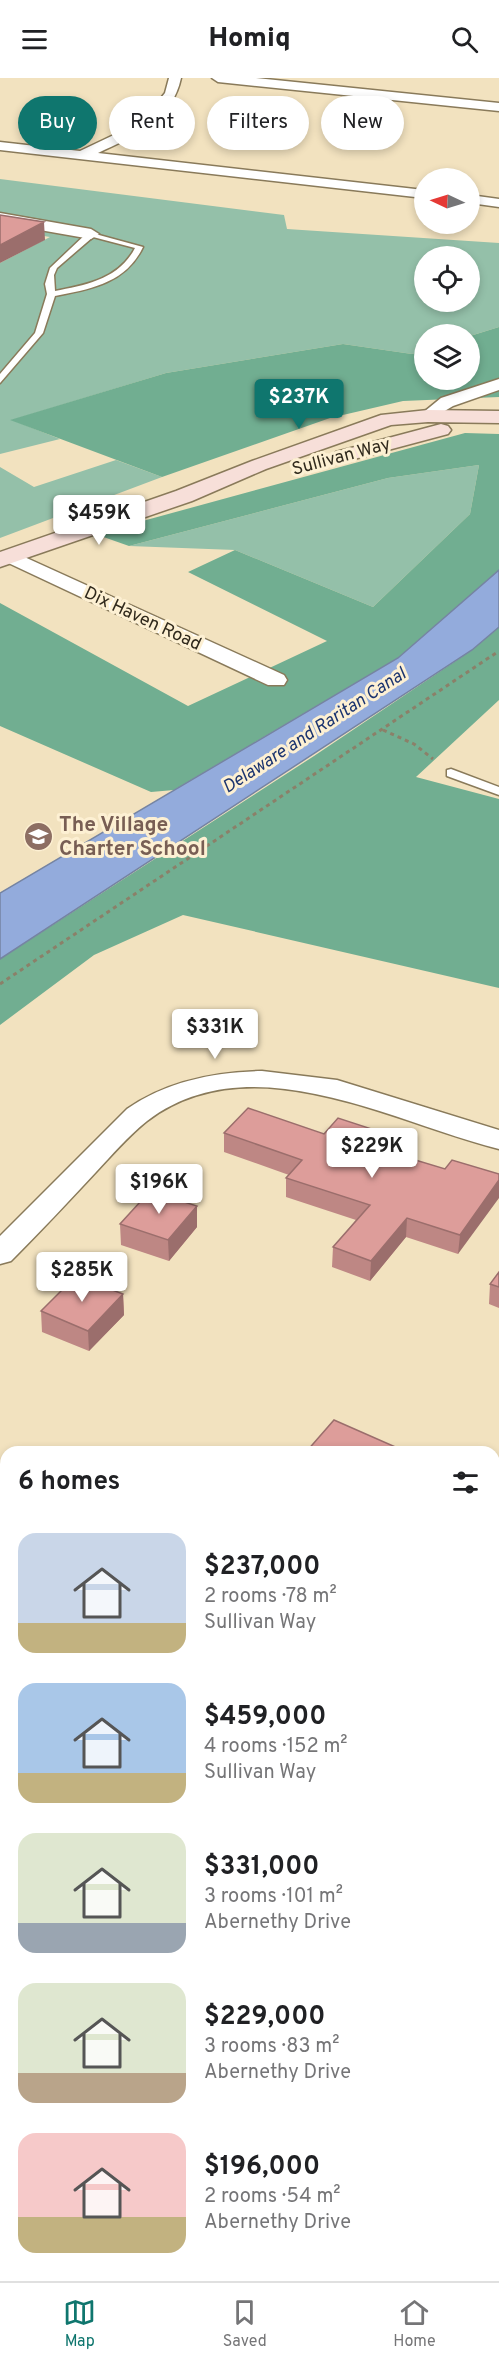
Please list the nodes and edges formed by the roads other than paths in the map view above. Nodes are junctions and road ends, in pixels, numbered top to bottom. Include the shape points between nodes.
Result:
1 (175, 78) edge
2 (218, 78) edge
3 (499, 107) edge
4 (0, 146) edge
5 (82, 155) junction
6 (414, 193) edge
7 (480, 200) edge
8 (499, 203) edge
9 (0, 218) edge
10 (91, 234) junction
11 (51, 294) junction
12 (0, 380) edge
13 (499, 384) edge
14 (428, 416) junction
15 (499, 417) edge
16 (316, 463) junction
17 (184, 495) junction
18 (5, 558) edge
19 (276, 680) dead end
20 (451, 773) road end
21 (499, 790) edge
22 (499, 1140) edge
23 (0, 1254) edge

1 - 5 street via 169,100 152,117
2 - 3 street
4 - 5 street
5 - 6 street
7 - 8 street
9 - 10 street
10 - 11 lane via 50,270
10 - 11 lane via 139,247 136,255 111,279
11 - 12 lane via 39,333
13 - 14 street via 447,402
14 - 15 main road, Sullivan Way
14 - 16 main road
14 - 17 main road, Sullivan Way via 388,419
15 - 16 main road, Sullivan Way
16 - 17 main road, Sullivan Way
17 - 18 main road, Sullivan Way
18 - 19 street, Dix Haven Road
20 - 21 lane
22 - 23 street via 327,1086 297,1081 228,1081 191,1088 158,1101 131,1118

